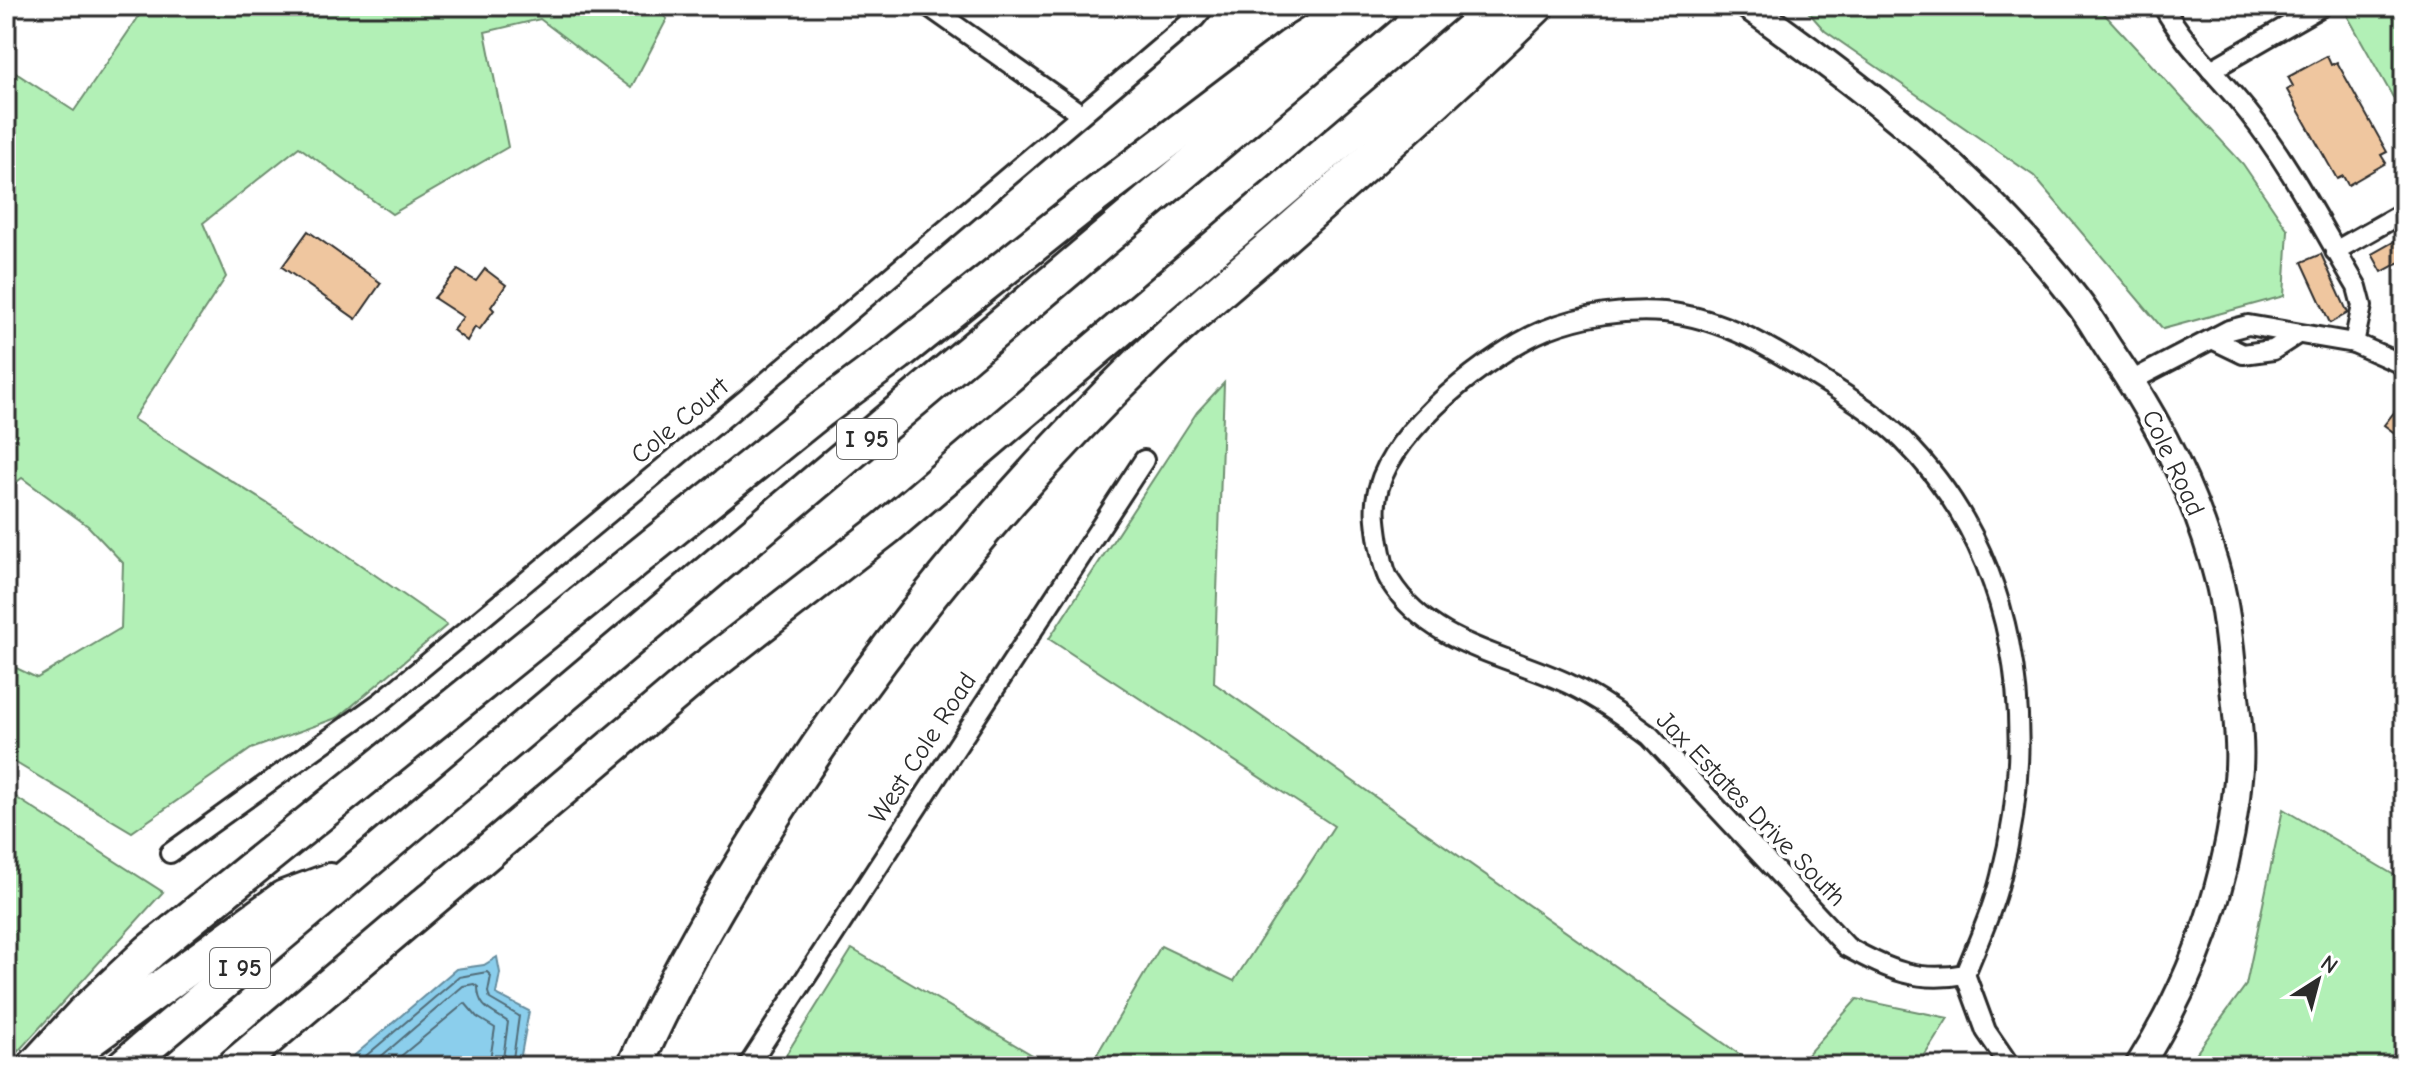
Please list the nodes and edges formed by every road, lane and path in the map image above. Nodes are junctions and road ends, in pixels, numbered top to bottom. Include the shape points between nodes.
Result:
1 (928, 6) edge
2 (1205, 6) edge
3 (1357, 6) edge
4 (1380, 6) edge
5 (1499, 6) edge
6 (1536, 6) edge
7 (1748, 6) edge
8 (2163, 6) edge
9 (2322, 6) edge
10 (2211, 70) junction
11 (1081, 114) junction
12 (2404, 212) edge
13 (2335, 251) junction
14 (2296, 335) junction
15 (2214, 340) junction
16 (2354, 343) junction
17 (2404, 365) edge
18 (2131, 381) junction
19 (1144, 460) dead end
20 (170, 853) dead end
21 (353, 873) junction
22 (1965, 974) junction
23 (35, 1066) edge
24 (53, 1066) edge
25 (124, 1066) edge
26 (235, 1066) edge
27 (635, 1066) edge
28 (748, 1066) edge
29 (2010, 1066) edge
30 (2139, 1066) edge

1 - 11 street
2 - 11 street, Cole Court
3 - 23 highway via 1291,47 821,410 224,891 127,972
4 - 21 highway, I 95
5 - 26 highway, I 95 via 886,528 698,674
6 - 27 highway via 1446,94 1150,353 952,565 870,671 772,816 724,893
7 - 18 street, Cole Road via 1830,64 1938,152 1994,206 2078,303
8 - 10 street via 2177,32
9 - 10 street
10 - 13 street via 2279,156
11 - 20 street, Cole Court via 382,701
12 - 13 street
13 - 16 street via 2362,306
14 - 15 street via 2248,325
14 - 15 street via 2273,350 2243,354
14 - 16 street
15 - 18 street
16 - 17 street
18 - 30 street, Cole Road via 2163,434 2208,544 2228,628 2239,732 2232,830 2209,923 2177,1000
19 - 28 street, West Cole Road
21 - 24 highway via 284,898
21 - 25 highway, I 95
22 - 22 street, Jax Estates Drive South via 2008,850 2019,777 2018,694 2000,602 1986,564 1954,504 1923,461 1875,416 1750,337 1665,312 1608,314 1546,330 1477,372 1405,436 1379,486 1375,518 1388,578 1409,605 1428,623 1475,647 1572,685 1650,736 1847,947 1905,974
22 - 29 street via 1986,1031

